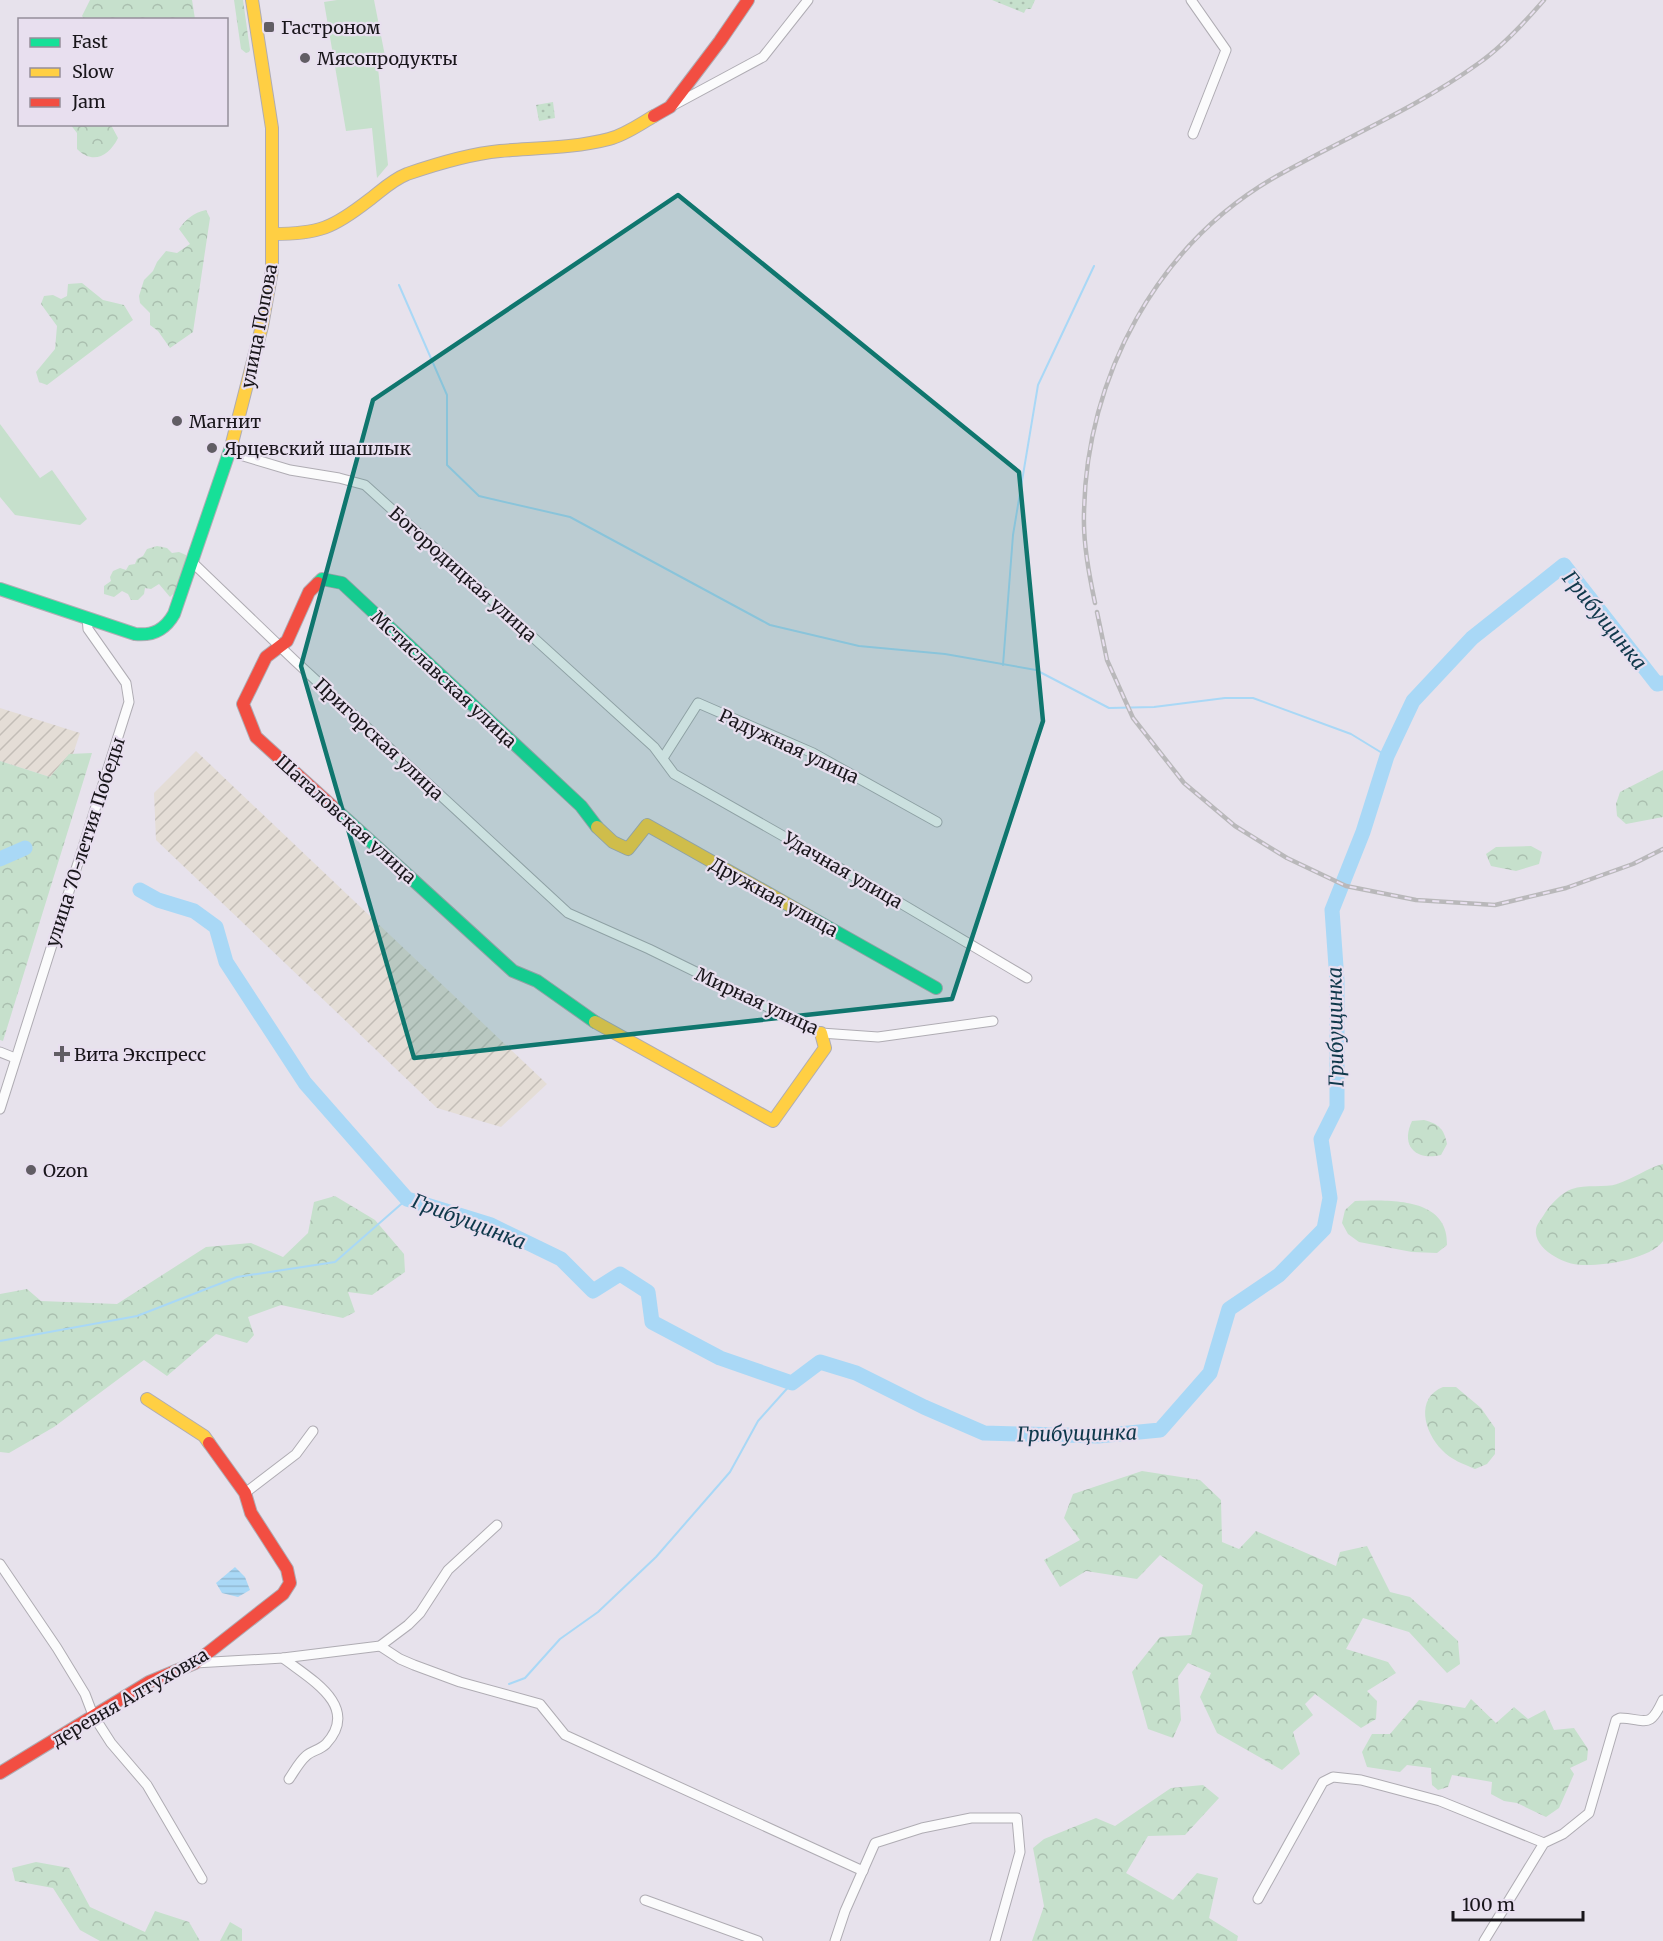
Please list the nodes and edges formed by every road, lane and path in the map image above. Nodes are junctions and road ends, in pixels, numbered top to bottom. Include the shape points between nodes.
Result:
1 (252, 0) edge
2 (748, 0) edge
3 (808, 0) edge
4 (1191, 0) edge
5 (670, 107) junction
6 (1193, 134) dead end
7 (273, 234) junction
8 (230, 452) junction
9 (192, 562) junction
10 (0, 589) edge
11 (87, 618) junction
12 (278, 646) junction
13 (663, 758) junction
14 (937, 822) dead end
15 (618, 846) joint
16 (568, 913) joint
17 (1027, 978) dead end
18 (936, 988) dead end
19 (993, 1021) dead end
20 (821, 1033) junction
21 (0, 1052) edge
22 (15, 1058) junction
23 (0, 1109) edge
24 (147, 1399) dead end
25 (313, 1431) dead end
26 (245, 1493) junction
27 (497, 1524) dead end
28 (0, 1564) edge
29 (380, 1646) junction
30 (283, 1658) junction
31 (195, 1663) junction
32 (1663, 1700) edge
33 (93, 1715) junction
34 (0, 1773) edge
35 (288, 1779) dead end
36 (1544, 1843) junction
37 (863, 1871) junction
38 (202, 1879) dead end
39 (1258, 1899) dead end
40 (645, 1900) dead end
41 (758, 1941) edge
42 (835, 1941) edge
43 (995, 1941) edge
44 (1484, 1941) edge

1 - 7 street, улица Попова via 272,128
2 - 5 street
3 - 5 street via 764,57
4 - 6 street via 1226,50
5 - 7 street via 610,139 458,159 405,175 329,228
7 - 8 street, улица Попова via 272,270 262,326
8 - 9 street, улица Попова
8 - 13 street, Богородицкая улица via 290,470 365,485
9 - 11 street, улица Попова via 169,623 154,634 135,634
9 - 12 street, Пригорская улица
10 - 11 street
11 - 22 street, улица 70-летия Победы via 88,629 126,683 129,702
12 - 15 street, Мстиславская улица via 286,641 309,592 322,579 342,583 581,806
12 - 16 street, Пригорская улица
12 - 20 street, Шаталовская улица via 266,657 243,704 256,737 513,971 537,981 597,1024 773,1121 825,1048
13 - 14 street, Радужная улица via 698,703 813,753
13 - 17 street, Удачная улица via 674,774
15 - 18 street, Дружная улица via 628,849 647,825
16 - 20 street, Мирная улица
19 - 20 street, Мирная улица via 878,1036
21 - 22 street
22 - 23 street, улица 70-летия Победы
24 - 26 street, деревня Алтуховка via 204,1436
25 - 26 street via 297,1454
26 - 31 street, деревня Алтуховка via 251,1513 287,1569 290,1583 283,1594
27 - 29 street via 448,1570 420,1613
28 - 33 street via 63,1658
29 - 30 street
29 - 37 street via 400,1659 460,1682 540,1704 565,1735
30 - 31 street
30 - 35 street via 332,1699 338,1720 332,1737 323,1747 306,1755
31 - 33 street, деревня Алтуховка via 149,1682
32 - 36 street via 1649,1721 1616,1720 1589,1813 1563,1834
33 - 34 street, деревня Алтуховка
33 - 38 street via 147,1785
36 - 39 street via 1440,1801 1361,1780 1333,1777 1323,1782
36 - 44 street
37 - 42 street
37 - 43 street via 875,1843 971,1818 1017,1818 1020,1852
40 - 41 street

